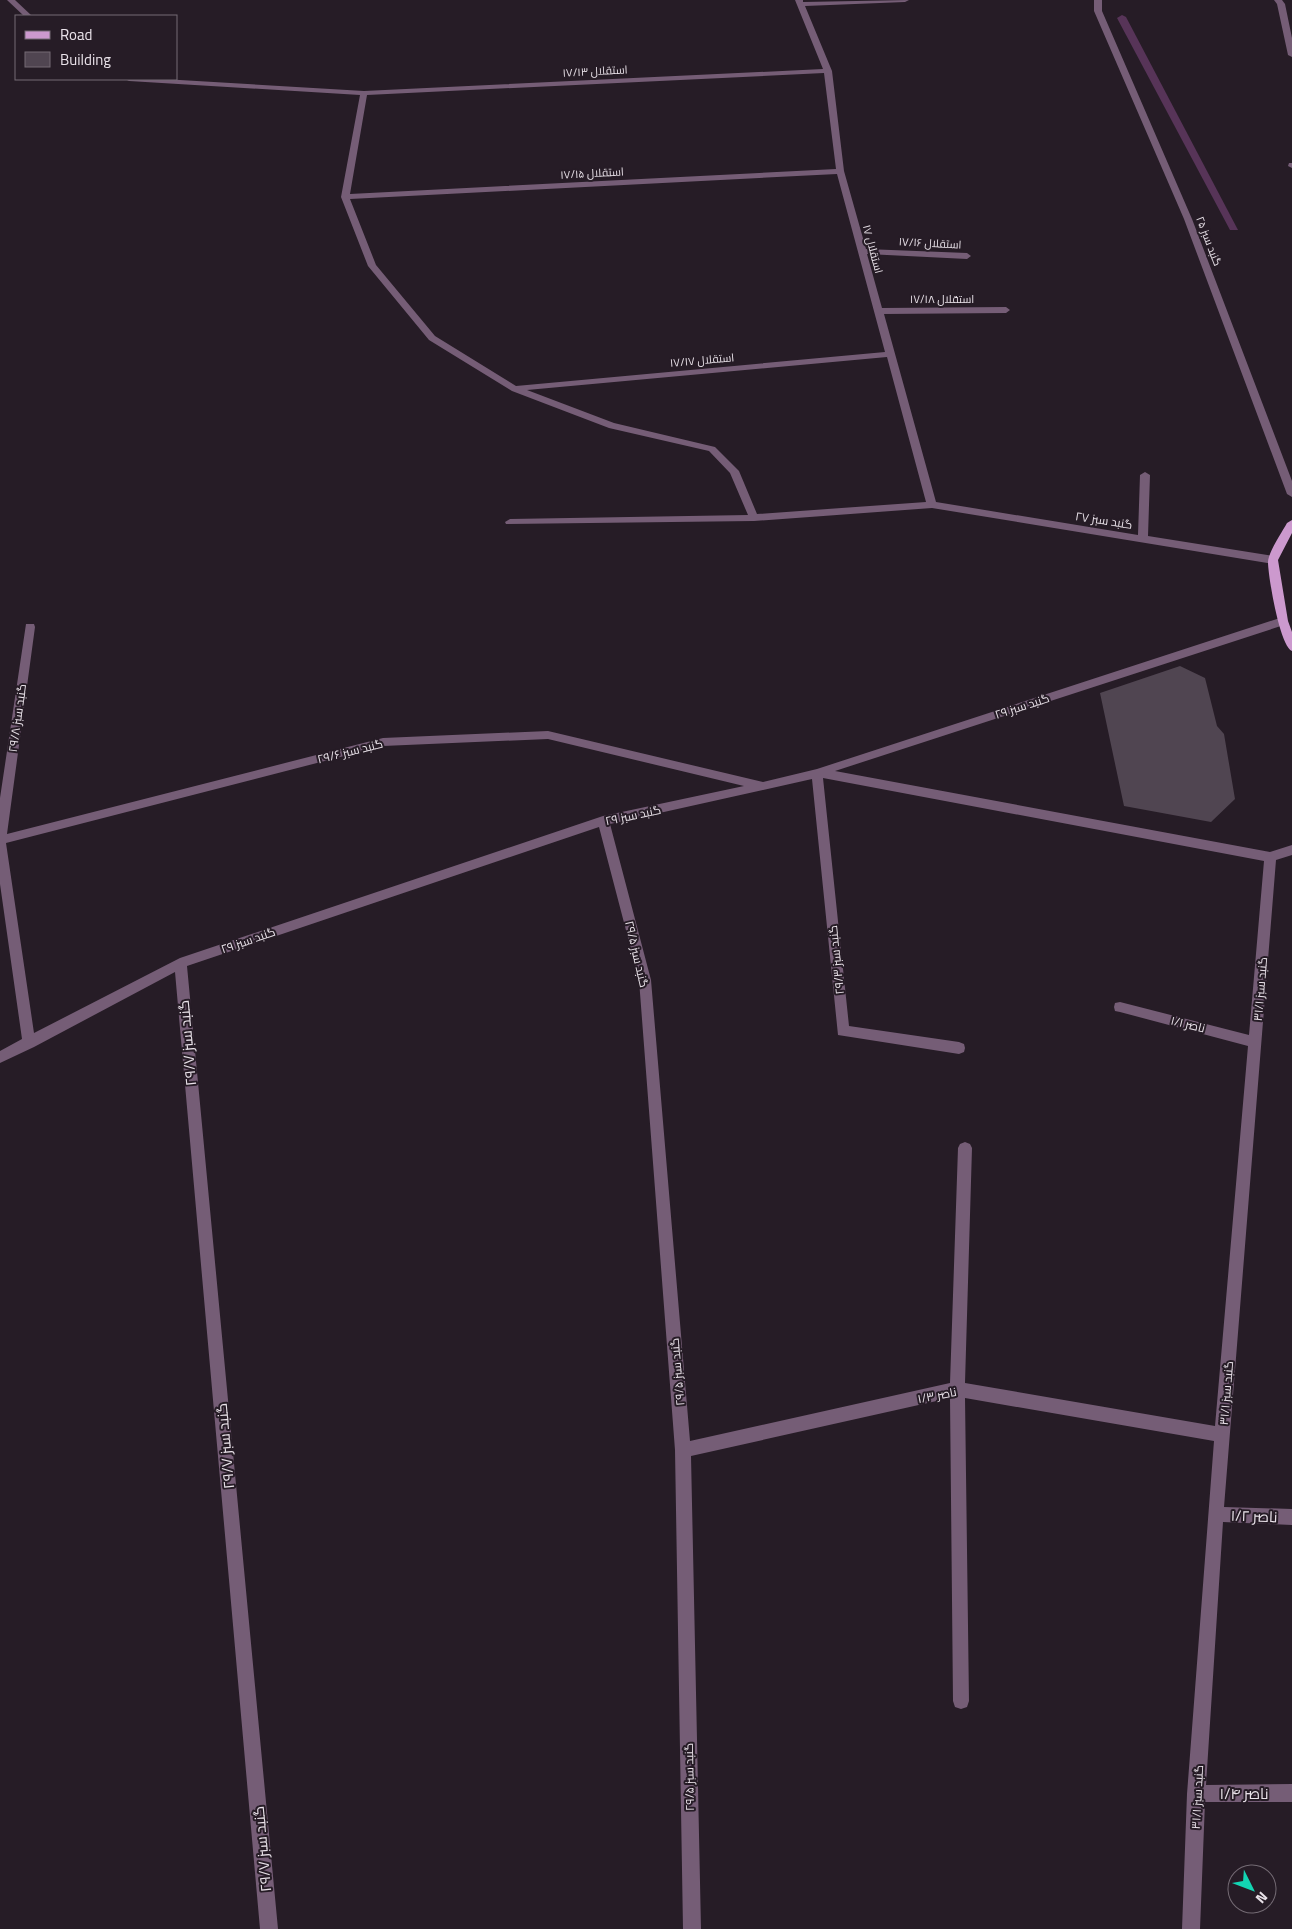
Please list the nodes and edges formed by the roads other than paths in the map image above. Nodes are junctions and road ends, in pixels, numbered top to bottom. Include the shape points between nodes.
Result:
1 (11, 0) edge
2 (905, 0) edge
3 (1098, 0) edge
4 (1278, 0) edge
5 (801, 2) edge
6 (27, 15) edge
7 (1292, 55) edge
8 (828, 72) junction
9 (146, 80) edge
10 (364, 93) junction
11 (840, 171) junction
12 (345, 197) junction
13 (862, 251) junction
14 (967, 256) dead end
15 (1006, 310) dead end
16 (878, 311) junction
17 (890, 354) junction
18 (515, 388) junction
19 (1145, 475) dead end
20 (1292, 494) edge
21 (932, 505) junction
22 (754, 518) junction
23 (510, 522) dead end
24 (1292, 523) edge
25 (1143, 539) junction
26 (1273, 560) junction
27 (1283, 621) junction
28 (30, 627) dead end
29 (1292, 647) edge
30 (817, 773) junction
31 (764, 786) junction
32 (603, 821) junction
33 (0, 840) edge
34 (1292, 850) edge
35 (1270, 857) junction
36 (180, 963) junction
37 (1120, 1007) dead end
38 (1255, 1042) junction
39 (29, 1043) junction
40 (959, 1048) dead end
41 (0, 1057) edge
42 (965, 1148) dead end
43 (957, 1389) junction
44 (1222, 1435) junction
45 (683, 1450) junction
46 (1216, 1514) junction
47 (1292, 1517) edge
48 (961, 1700) dead end
49 (1292, 1793) edge
50 (1196, 1794) junction
51 (270, 1929) edge
52 (692, 1929) edge
53 (1191, 1929) edge

1 - 6 street
2 - 5 street
3 - 20 street, گنبد سبز ۲۵ via 1098,11 1188,219
4 - 7 street
5 - 8 street, استقلال ۱۷
8 - 10 street, استقلال ۱۷/۱۳
8 - 11 street, استقلال ۱۷
9 - 10 street, استقلال ۱۷/۱۳
10 - 12 street
11 - 12 street, استقلال ۱۷/۱۵
11 - 13 street, استقلال ۱۷
12 - 18 street via 372,266 432,338
13 - 14 street, استقلال ۱۷/۱۶
13 - 16 street, استقلال ۱۷
15 - 16 street, استقلال ۱۷/۱۸
16 - 17 street, استقلال ۱۷
17 - 18 street, استقلال ۱۷/۱۷
17 - 21 street, استقلال ۱۷
18 - 22 street via 612,426 712,449 734,471
19 - 25 street
21 - 22 street, گنبد سبز ۲۷
21 - 25 street, گنبد سبز ۲۷
22 - 23 street, گنبد سبز ۲۷
24 - 26 main road
25 - 26 street, گنبد سبز ۲۷
26 - 27 main road
27 - 29 main road
27 - 30 street, گنبد سبز ۲۹
28 - 33 street, گنبد سبز ۲۹/۸
30 - 31 street, گنبد سبز ۲۹
30 - 35 street
30 - 40 street, گنبد سبز ۲۹/۳ via 842,1031
31 - 32 street, گنبد سبز ۲۹
31 - 33 street, گنبد سبز ۲۹/۶ via 548,735 383,742
32 - 36 street, گنبد سبز ۲۹
32 - 45 street, گنبد سبز ۲۹/۵ via 645,980
33 - 39 street, گنبد سبز ۲۹/۸
34 - 35 street
35 - 38 street, گنبد سبز ۳۱/۱
36 - 39 street, گنبد سبز ۲۹
36 - 51 street, گنبد سبز ۲۹/۷
37 - 38 street, ناصر ۱/۱
38 - 44 street, گنبد سبز ۳۱/۱
39 - 41 street, گنبد سبز ۲۹
42 - 43 street
43 - 44 street, ناصر ۱/۳
43 - 45 street, ناصر ۱/۳
43 - 48 street
44 - 46 street, گنبد سبز ۳۱/۱
45 - 52 street, گنبد سبز ۲۹/۵
46 - 47 street, ناصر ۱/۲
46 - 50 street, گنبد سبز ۳۱/۱
49 - 50 street, ناصر ۱/۴
50 - 53 street, گنبد سبز ۳۱/۱

